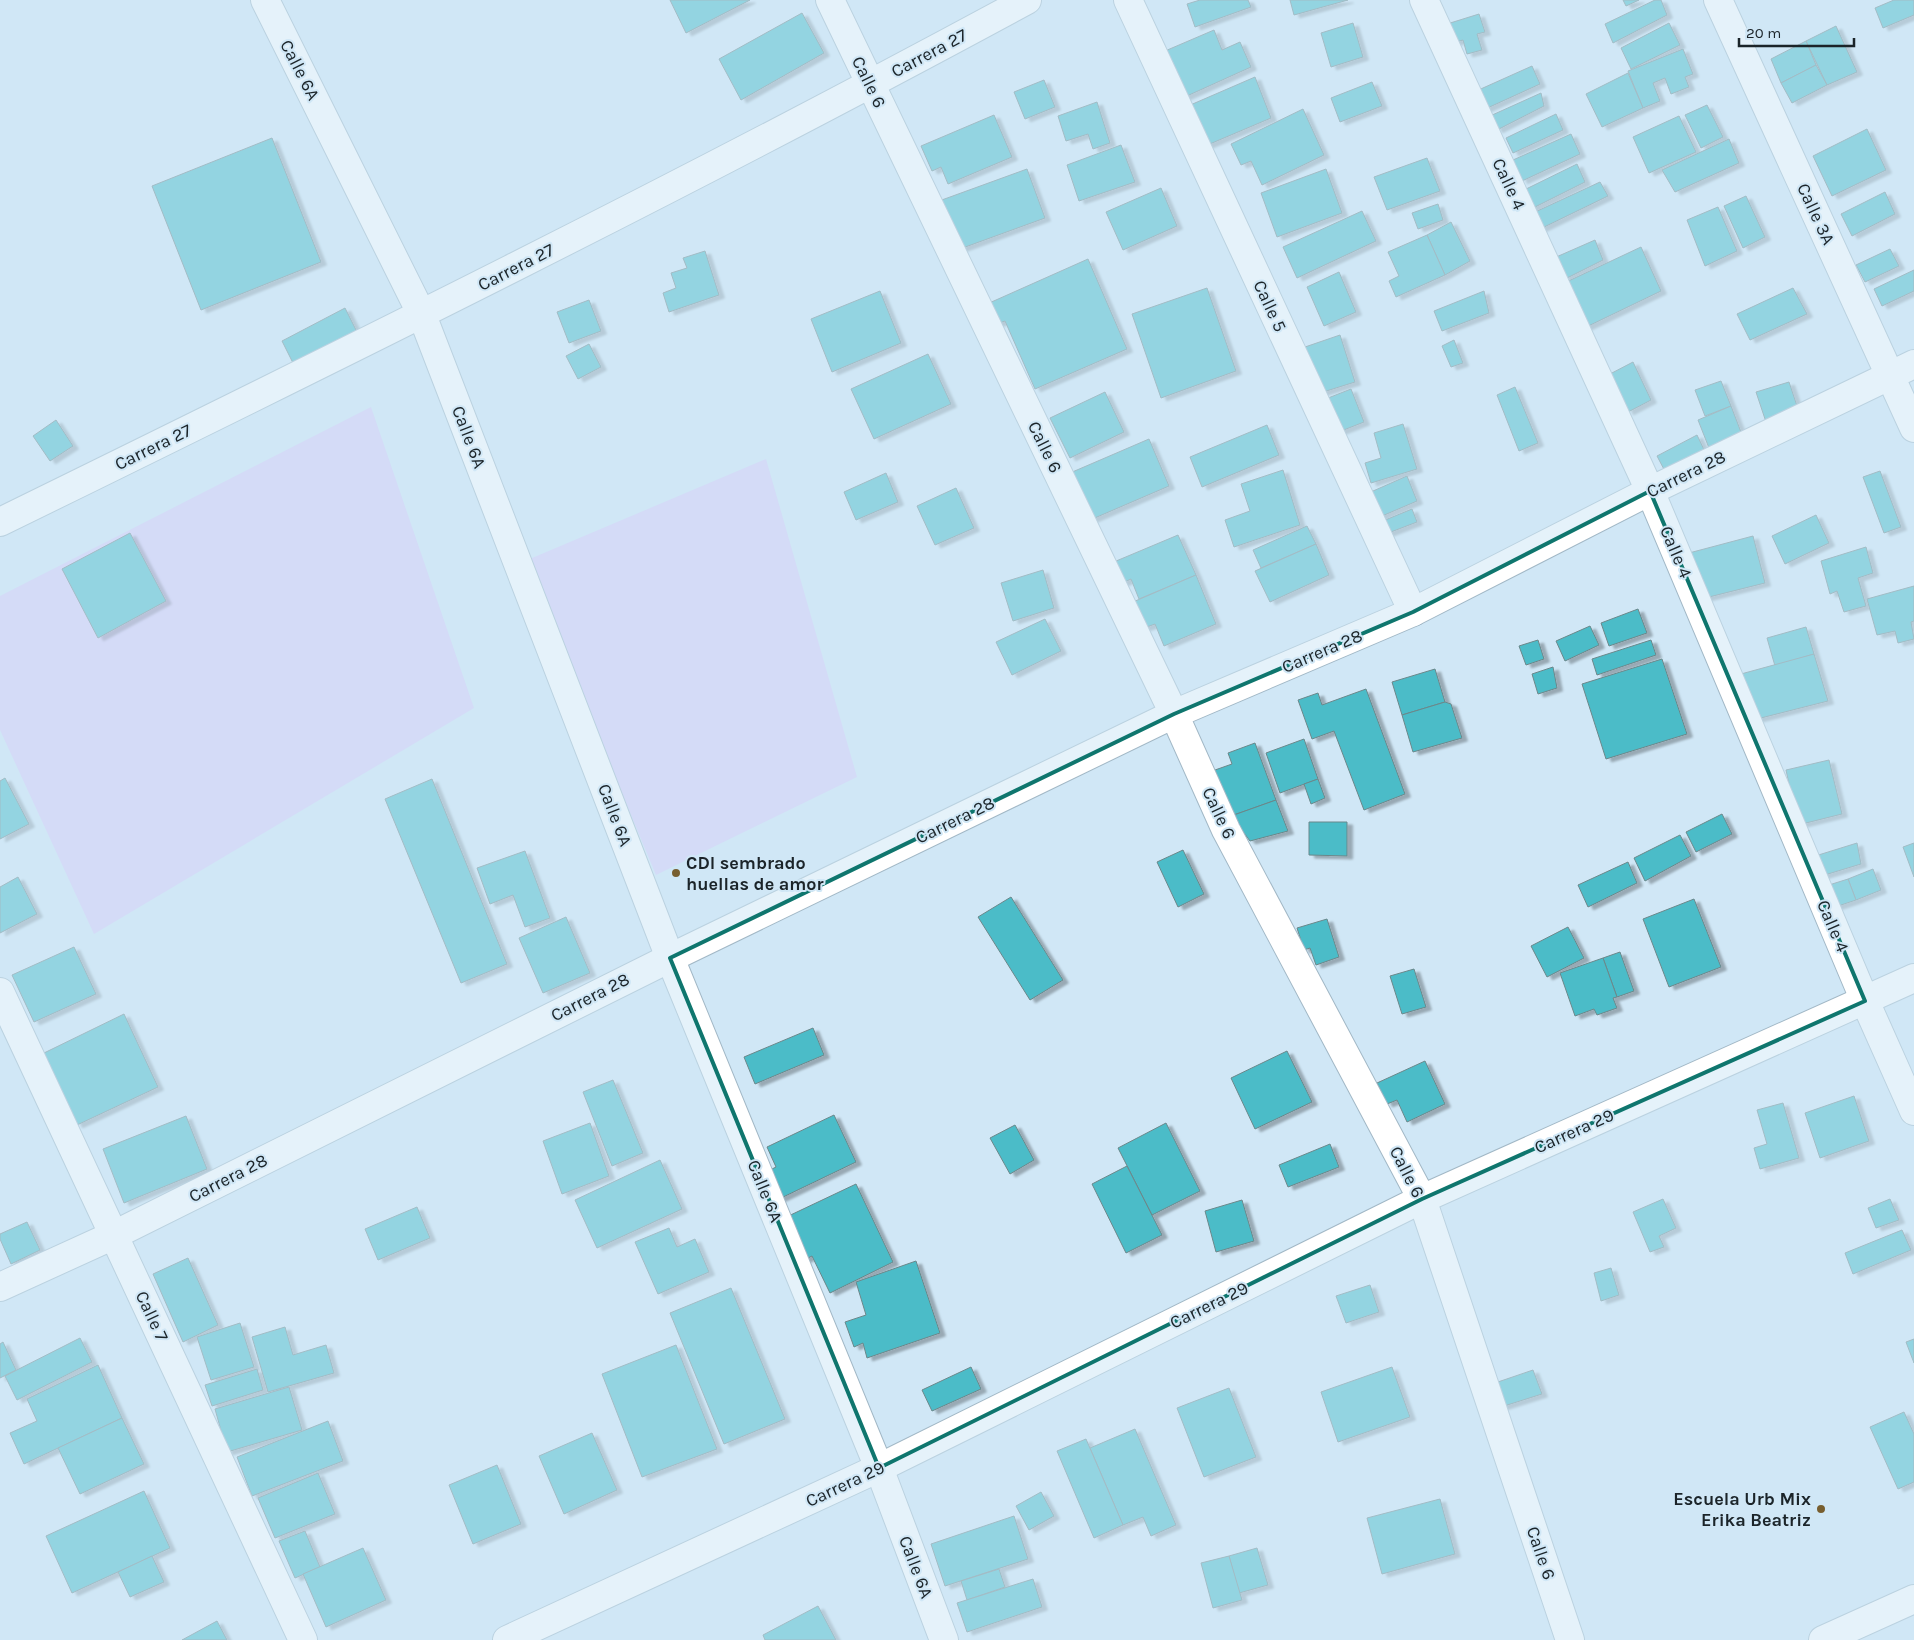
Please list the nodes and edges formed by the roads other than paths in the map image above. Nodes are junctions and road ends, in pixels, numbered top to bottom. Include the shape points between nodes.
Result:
1 (265, 0) edge
2 (830, 0) edge
3 (1027, 0) edge
4 (1128, 0) edge
5 (1424, 0) edge
6 (1718, 0) edge
7 (870, 85) junction
8 (422, 315) junction
9 (1914, 364) edge
10 (1890, 375) junction
11 (1914, 428) edge
12 (1650, 491) junction
13 (0, 522) edge
14 (1413, 612) junction
15 (1174, 714) junction
16 (670, 958) junction
17 (1914, 978) edge
18 (0, 992) edge
19 (1865, 1001) junction
20 (1914, 1111) edge
21 (1422, 1199) junction
22 (114, 1235) junction
23 (0, 1287) edge
24 (879, 1468) junction
25 (1914, 1599) edge
26 (303, 1640) edge
27 (507, 1640) edge
28 (944, 1640) edge
29 (1570, 1640) edge
30 (1823, 1640) edge

1 - 8 street, Calle 6A
2 - 7 street, Calle 6
3 - 7 street, Carrera 27
4 - 14 street, Calle 5
5 - 12 street, Calle 4
6 - 10 street, Calle 3A
7 - 8 street, Carrera 27
7 - 15 street, Calle 6
8 - 13 street, Carrera 27
8 - 16 street, Calle 6A
9 - 10 street, Carrera 28
10 - 11 street, Calle 3A
10 - 12 street, Carrera 28
12 - 14 street, Carrera 28
12 - 19 street, Calle 4
14 - 15 street, Carrera 28
15 - 16 street, Carrera 28
15 - 21 street, Calle 6 via 1226,830
16 - 22 street, Carrera 28
16 - 24 street, Calle 6A
17 - 19 street, Carrera 29
18 - 22 street, Calle 7
19 - 20 street, Calle 4
19 - 21 street, Carrera 29
21 - 24 street, Carrera 29
21 - 29 street, Calle 6
22 - 23 street, Carrera 28
22 - 26 street, Calle 7
24 - 27 street, Carrera 29
24 - 28 street, Calle 6A
25 - 30 street

